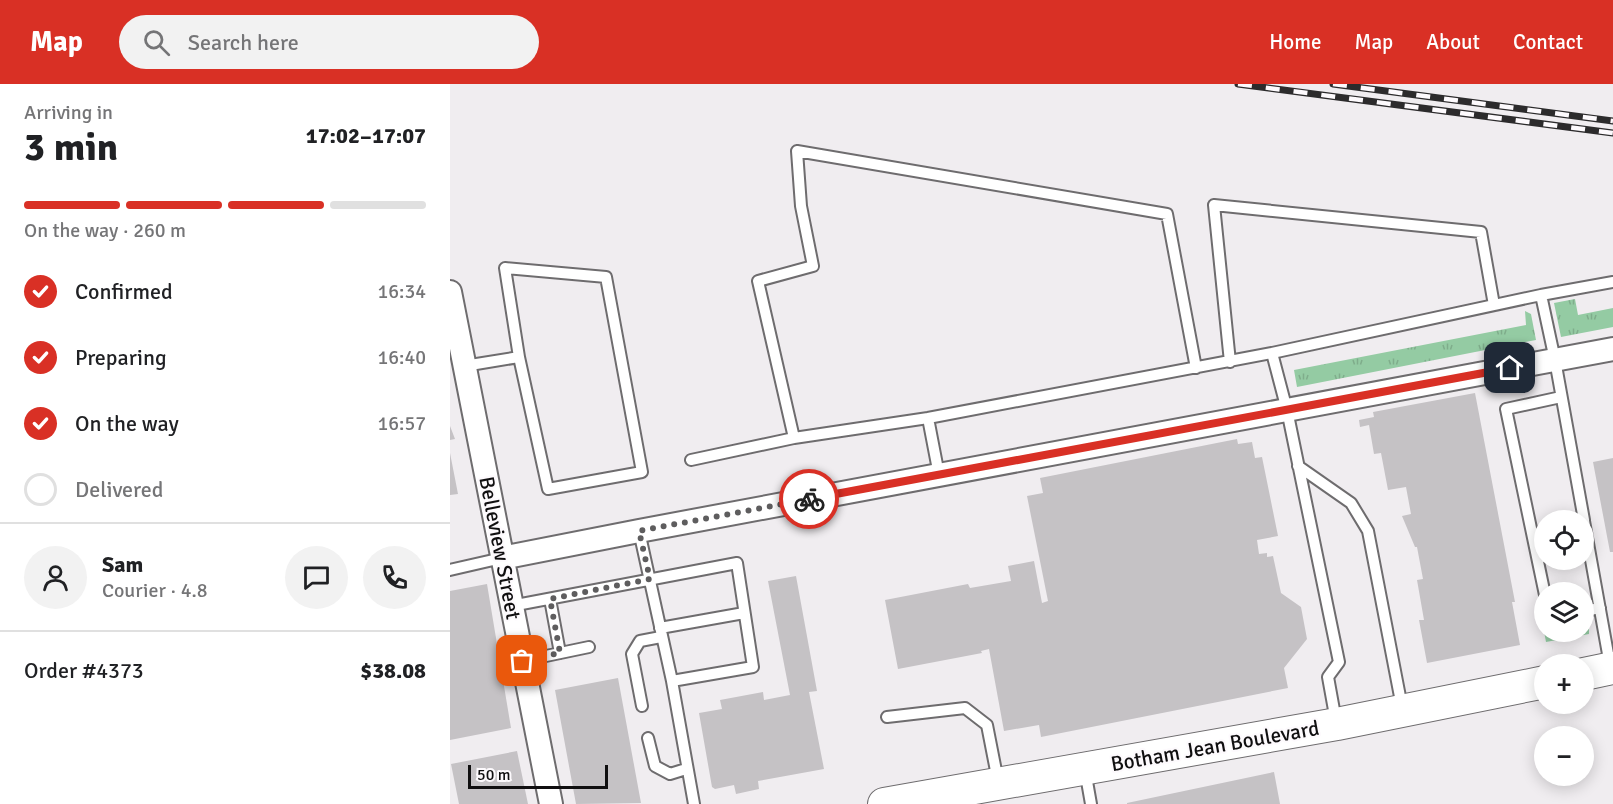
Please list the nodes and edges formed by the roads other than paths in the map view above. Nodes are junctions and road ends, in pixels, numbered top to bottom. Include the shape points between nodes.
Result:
1 (1613, 282) edge
2 (450, 292) edge
3 (1541, 295) junction
4 (1494, 305) junction
5 (1613, 349) edge
6 (1272, 353) junction
7 (519, 357) junction
8 (1555, 360) junction
9 (1230, 362) junction
10 (464, 366) junction
11 (1196, 368) junction
12 (1561, 397) junction
13 (1287, 410) junction
14 (928, 418) junction
15 (794, 438) junction
16 (691, 460) dead end
17 (1298, 466) junction
18 (939, 475) junction
19 (1582, 510) edge
20 (639, 531) junction
21 (502, 558) junction
22 (450, 570) edge
23 (1593, 570) edge
24 (650, 579) junction
25 (1542, 582) edge
26 (550, 599) junction
27 (511, 606) junction
28 (1600, 608) junction
29 (1594, 609) edge
30 (744, 613) junction
31 (660, 632) junction
32 (589, 647) dead end
33 (560, 653) junction
34 (522, 661) junction
35 (1602, 670) edge
36 (672, 681) junction
37 (1534, 684) edge
38 (642, 706) dead end
39 (1403, 711) junction
40 (887, 717) dead end
41 (1337, 724) junction
42 (648, 738) dead end
43 (687, 769) junction
44 (1085, 770) junction
45 (992, 788) junction
46 (551, 804) edge
47 (694, 804) edge
48 (884, 804) edge
49 (1091, 804) edge

1 - 3 lane
2 - 10 street, Belleview Street
3 - 4 lane
3 - 8 lane
4 - 6 lane
4 - 9 lane via 1481,232 1214,205
5 - 8 street
6 - 9 lane
6 - 13 lane
7 - 7 lane via 549,489 642,472 606,277 505,268
7 - 10 lane
8 - 12 lane
8 - 13 street
9 - 11 lane
10 - 21 street, Belleview Street
11 - 14 lane
11 - 15 lane via 1167,214 797,151 801,206 813,266 758,281
12 - 19 lane
12 - 25 lane via 1506,409
13 - 17 lane
13 - 18 street
14 - 15 lane
14 - 18 lane
15 - 16 lane
17 - 39 lane via 1351,503 1368,531
17 - 41 lane via 1339,662 1328,678
18 - 20 street
20 - 21 street
20 - 24 lane
21 - 22 lane
21 - 27 street, Belleview Street
23 - 28 lane
24 - 26 lane
24 - 30 lane via 737,563
24 - 31 lane
26 - 27 lane
26 - 33 lane
27 - 34 street, Belleview Street
28 - 29 lane
28 - 35 lane
30 - 31 lane
30 - 36 lane via 753,668
31 - 36 lane
31 - 38 lane via 640,641 632,654
32 - 33 lane
33 - 34 lane
34 - 46 street, Belleview Street
36 - 43 lane
37 - 39 main road, Botham Jean Boulevard
39 - 41 main road, Botham Jean Boulevard
40 - 45 lane via 965,708 987,725
41 - 44 main road, Botham Jean Boulevard
42 - 43 lane via 655,766 670,774
43 - 47 lane
44 - 45 main road, Botham Jean Boulevard
44 - 49 lane
45 - 48 main road, Botham Jean Boulevard

